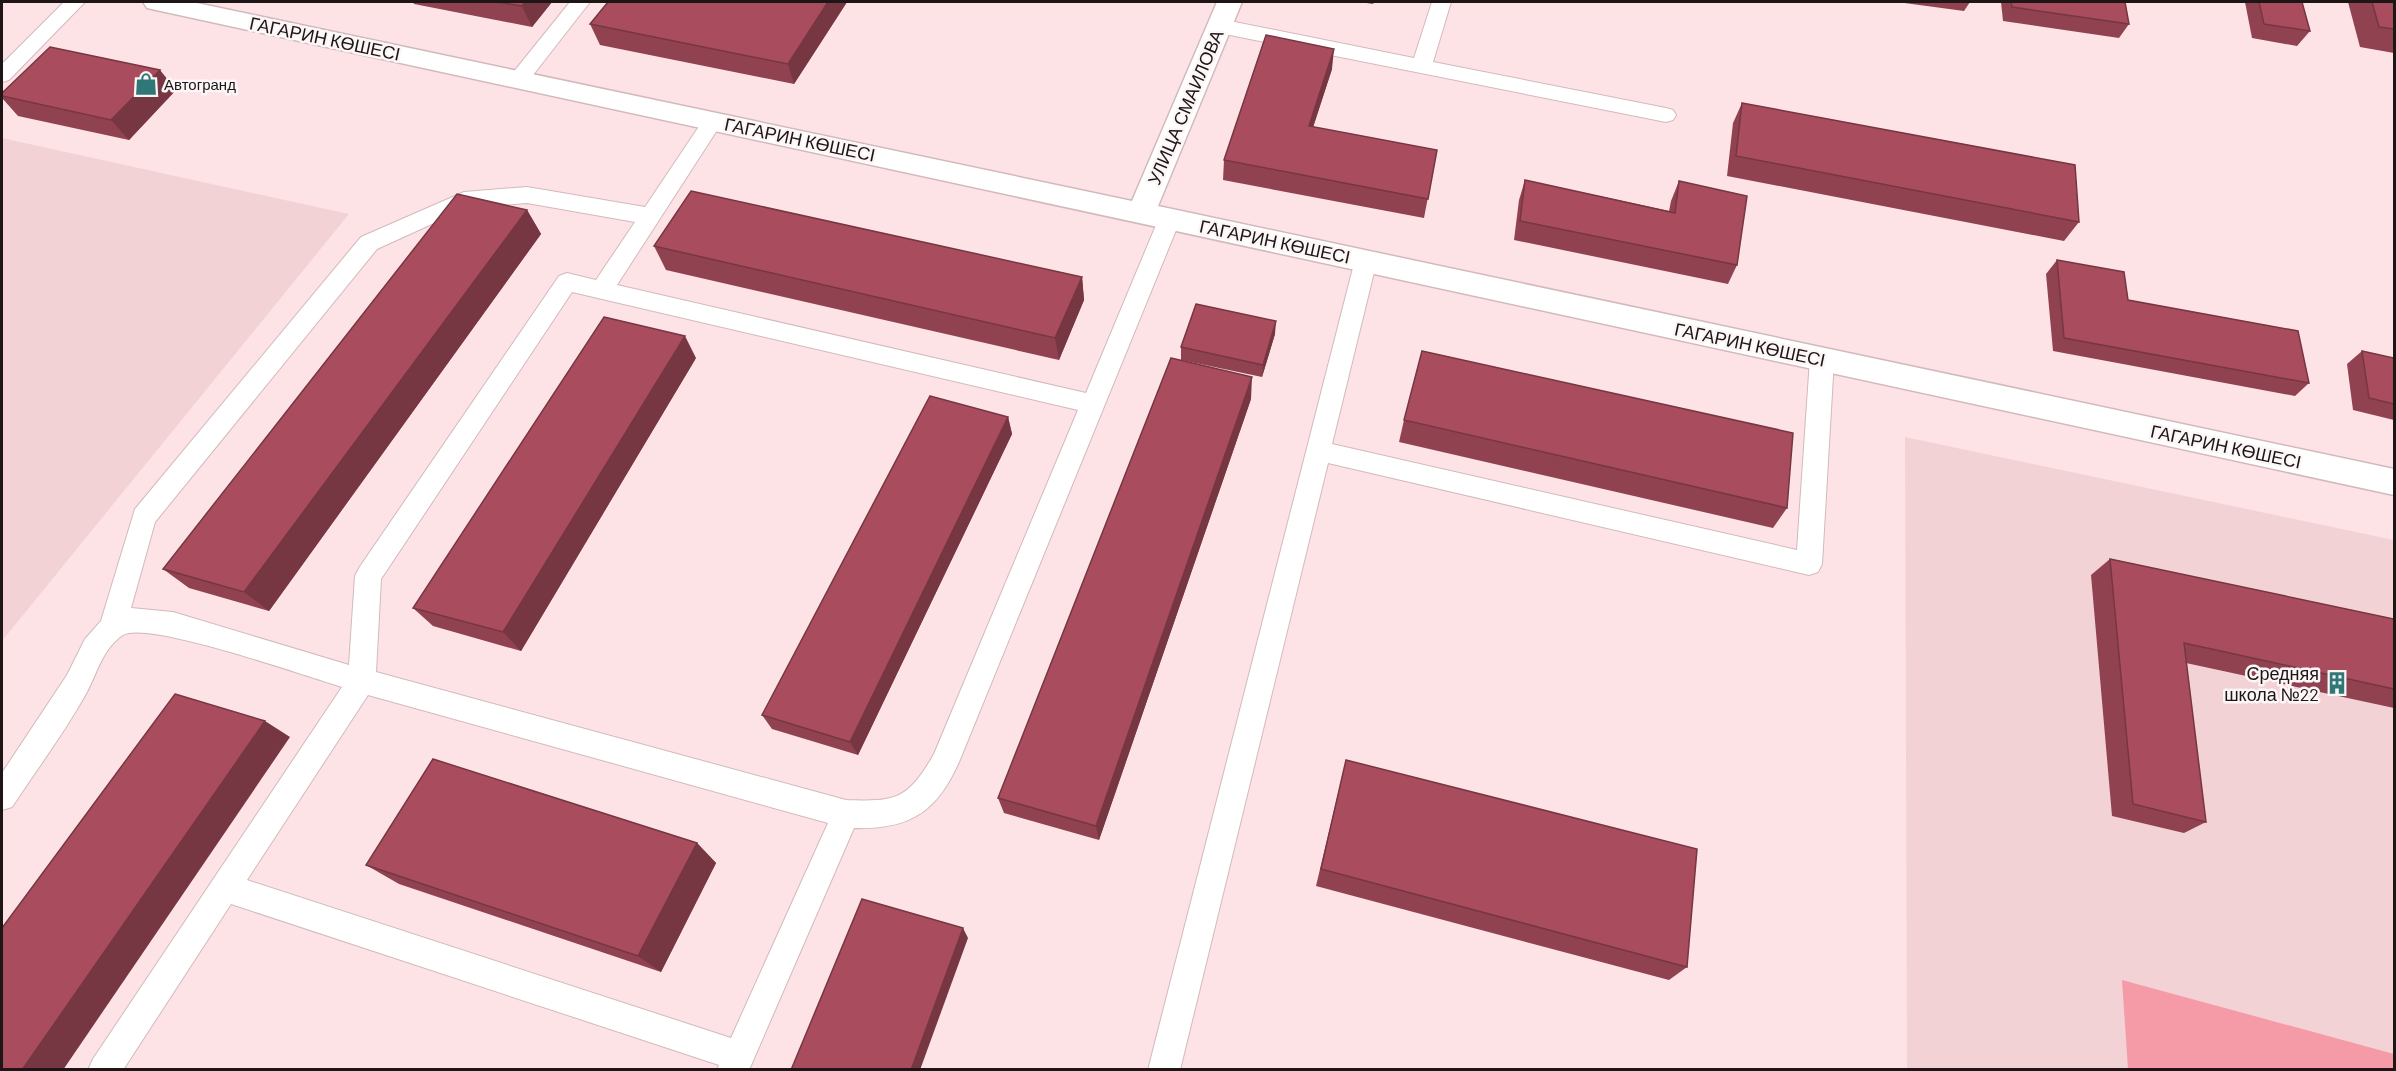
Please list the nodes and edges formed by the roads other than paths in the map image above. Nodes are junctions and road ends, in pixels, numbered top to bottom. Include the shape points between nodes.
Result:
1 (75, 2) edge
2 (156, 2) edge
3 (580, 2) edge
4 (1441, 2) edge
5 (1225, 14) edge
6 (1422, 66) junction
7 (2, 75) edge
8 (519, 79) junction
9 (1666, 116) dead end
10 (713, 120) junction
11 (1141, 212) junction
12 (650, 216) junction
13 (1170, 218) junction
14 (1366, 260) junction
15 (603, 290) junction
16 (1822, 359) junction
17 (1092, 404) junction
18 (1318, 451) junction
19 (2394, 482) edge
20 (113, 627) junction
21 (362, 681) junction
22 (2, 797) edge
23 (846, 814) junction
24 (225, 887) junction
25 (736, 1063) edge
26 (104, 1070) edge
27 (1164, 1070) edge

1 - 7 lane
2 - 8 street, ГАГАРИН КӨШЕСІ
3 - 8 lane
4 - 6 lane
5 - 6 lane
5 - 11 street, УЛИЦА СМАИЛОВА
6 - 9 lane
8 - 10 street, ГАГАРИН КӨШЕСІ
10 - 11 street, ГАГАРИН КӨШЕСІ
10 - 12 lane
11 - 13 street, ГАГАРИН КӨШЕСІ
12 - 15 lane
12 - 20 lane via 527,195 464,200 369,243 144,517
13 - 14 street, ГАГАРИН КӨШЕСІ
13 - 17 lane
14 - 16 street, ГАГАРИН КӨШЕСІ
14 - 18 lane
15 - 17 lane
15 - 21 lane via 567,282 368,576
16 - 18 lane via 1809,564
16 - 19 street, ГАГАРИН КӨШЕСІ
17 - 23 lane via 931,789 906,809 879,816
18 - 27 lane
20 - 21 lane via 131,620 173,624
20 - 22 lane via 94,648 76,684
21 - 23 lane
21 - 24 lane
23 - 25 lane
24 - 25 lane
24 - 26 lane

